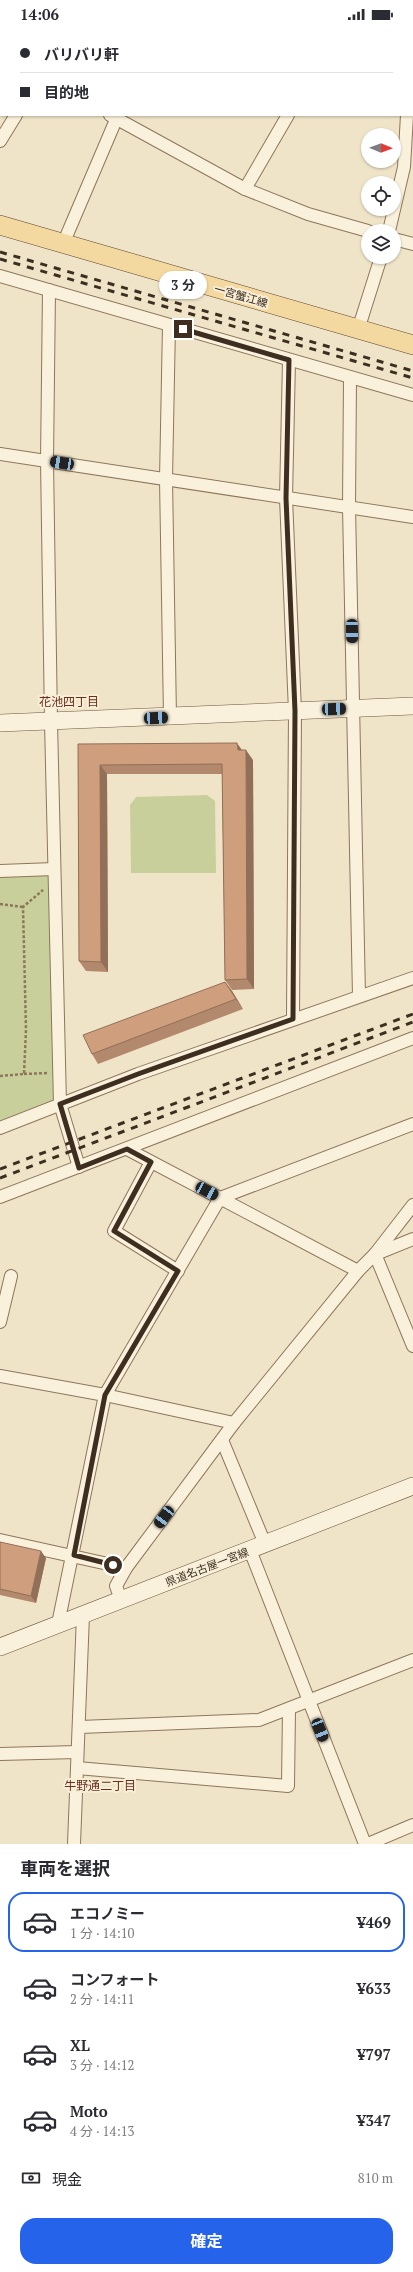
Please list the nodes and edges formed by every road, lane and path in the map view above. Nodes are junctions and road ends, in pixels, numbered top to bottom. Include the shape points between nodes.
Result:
1 (15, 116) edge
2 (115, 116) edge
3 (287, 116) edge
4 (407, 116) edge
5 (0, 142) edge
6 (245, 189) junction
7 (391, 224) edge
8 (0, 225) edge
9 (361, 229) edge
10 (401, 241) edge
11 (63, 244) junction
12 (413, 244) edge
13 (379, 264) edge
14 (0, 276) edge
15 (49, 290) junction
16 (169, 325) junction
17 (358, 330) junction
18 (413, 345) edge
19 (289, 360) junction
20 (350, 378) junction
21 (413, 395) edge
22 (0, 454) edge
23 (47, 461) junction
24 (166, 479) junction
25 (286, 498) junction
26 (349, 508) junction
27 (413, 517) edge
28 (413, 706) edge
29 (354, 709) junction
30 (295, 711) junction
31 (170, 717) junction
32 (51, 722) junction
33 (0, 723) edge
34 (0, 871) edge
35 (54, 875) junction
36 (0, 904) edge
37 (23, 907) junction
38 (413, 978) edge
39 (359, 996) junction
40 (293, 1019) junction
41 (413, 1038) edge
42 (59, 1073) junction
43 (24, 1074) junction
44 (0, 1076) edge
45 (60, 1104) junction
46 (413, 1124) edge
47 (0, 1128) edge
48 (127, 1149) junction
49 (151, 1162) junction
50 (79, 1168) junction
51 (0, 1197) edge
52 (220, 1198) junction
53 (413, 1205) edge
54 (413, 1239) edge
55 (375, 1254) junction
56 (178, 1271) junction
57 (358, 1271) junction
58 (11, 1276) dead end
59 (0, 1322) edge
60 (413, 1346) edge
61 (0, 1376) edge
62 (105, 1395) junction
63 (234, 1423) junction
64 (222, 1440) junction
65 (413, 1486) edge
66 (0, 1540) edge
67 (258, 1547) junction
68 (74, 1555) junction
69 (126, 1568) junction
70 (121, 1600) junction
71 (83, 1615) junction
72 (58, 1624) junction
73 (0, 1647) edge
74 (413, 1660) edge
75 (309, 1702) junction
76 (289, 1709) junction
77 (80, 1727) junction
78 (77, 1752) junction
79 (0, 1754) edge
80 (77, 1768) junction
81 (413, 1825) edge
82 (74, 1844) edge
83 (365, 1844) edge
84 (368, 1844) edge

1 - 5 street
2 - 6 street
2 - 11 street
3 - 6 street
4 - 7 street via 404,167
6 - 9 street via 308,214
8 - 11 main road, 一宮蟹江線
10 - 12 street
11 - 17 main road, 一宮蟹江線
13 - 17 street
14 - 15 street
15 - 16 street
15 - 23 street
16 - 19 street
16 - 24 street
17 - 18 main road, 一宮蟹江線
19 - 20 street
19 - 25 street
20 - 21 street
20 - 26 street
22 - 23 street
23 - 24 street
23 - 32 street
24 - 25 street
24 - 31 street
25 - 26 street
25 - 30 street
26 - 27 street
26 - 29 street
28 - 29 main road
29 - 30 main road
29 - 39 street
30 - 31 main road
30 - 40 street
31 - 32 main road
32 - 33 main road
32 - 35 street
34 - 35 street
35 - 37 path
35 - 42 street
36 - 37 path
37 - 43 path via 26,1030
38 - 39 street
39 - 40 street
40 - 45 street
41 - 48 street
42 - 43 path
42 - 45 street
43 - 44 path
45 - 47 street
45 - 50 street
46 - 52 street
48 - 49 street
48 - 50 street
49 - 52 street
49 - 56 street via 114,1231
50 - 51 street
52 - 56 street
52 - 57 street
53 - 55 street
54 - 55 street
55 - 57 street
55 - 60 street
56 - 62 street
57 - 63 street
58 - 59 street
61 - 62 street
62 - 63 street
62 - 68 street
63 - 64 street
64 - 67 street
64 - 69 street
65 - 67 main road, 県道名古屋一宮線
66 - 68 street
67 - 70 main road, 県道名古屋一宮線
67 - 75 street
68 - 69 street
68 - 72 street
69 - 70 street via 116,1586
70 - 71 main road, 県道名古屋一宮線
71 - 72 main road, 県道名古屋一宮線
71 - 77 street
72 - 73 main road, 県道名古屋一宮線
74 - 75 street
75 - 76 street
75 - 83 street
76 - 77 street via 259,1720
76 - 80 street via 288,1786
77 - 78 street
78 - 79 street
78 - 80 street
80 - 82 street
81 - 84 street

